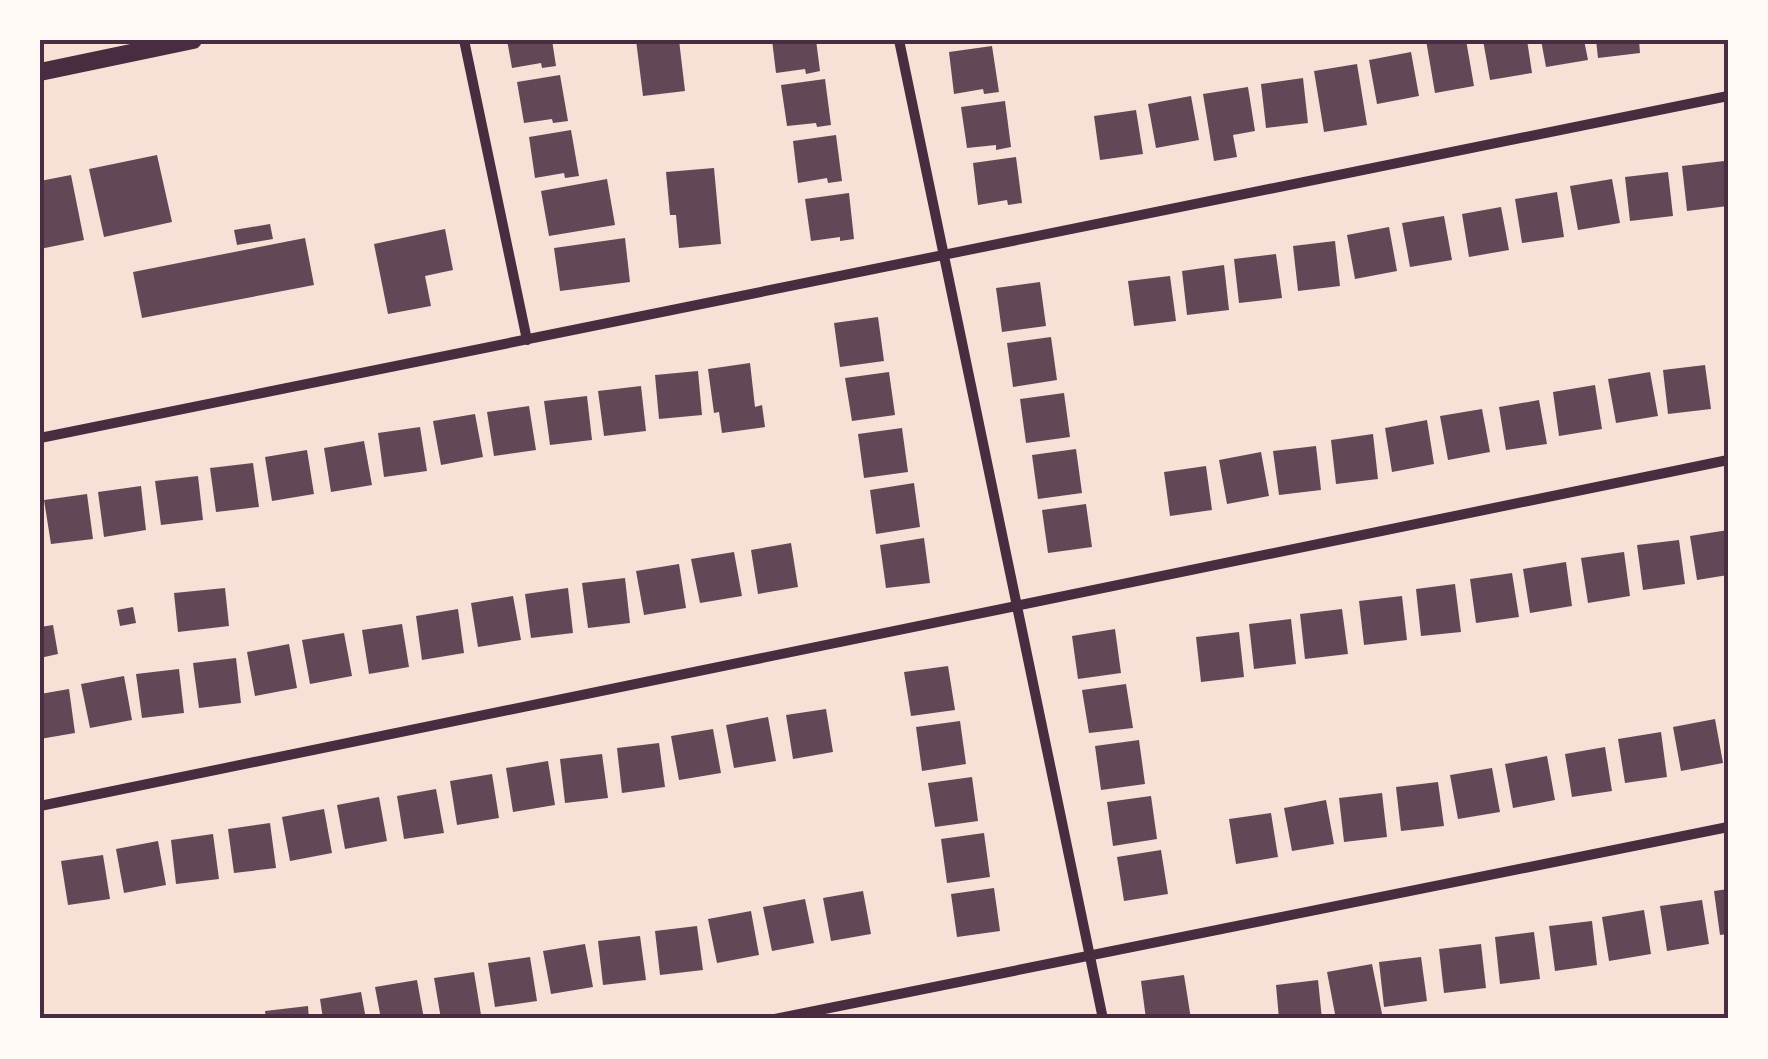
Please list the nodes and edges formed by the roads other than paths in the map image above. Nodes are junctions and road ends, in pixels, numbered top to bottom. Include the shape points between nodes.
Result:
1 (193, 40) edge
2 (464, 40) edge
3 (899, 40) edge
4 (40, 72) edge
5 (1728, 96) edge
6 (944, 256) junction
7 (526, 340) junction
8 (40, 438) edge
9 (1728, 460) edge
10 (1014, 604) junction
11 (40, 806) edge
12 (1728, 826) edge
13 (1092, 956) junction
14 (775, 1019) edge
15 (1102, 1019) edge

1 - 4 street
2 - 7 street
3 - 6 street
5 - 6 street
6 - 7 street
6 - 10 street
7 - 8 street
9 - 10 street
10 - 11 street
10 - 13 street
12 - 13 street
13 - 14 street
13 - 15 street

